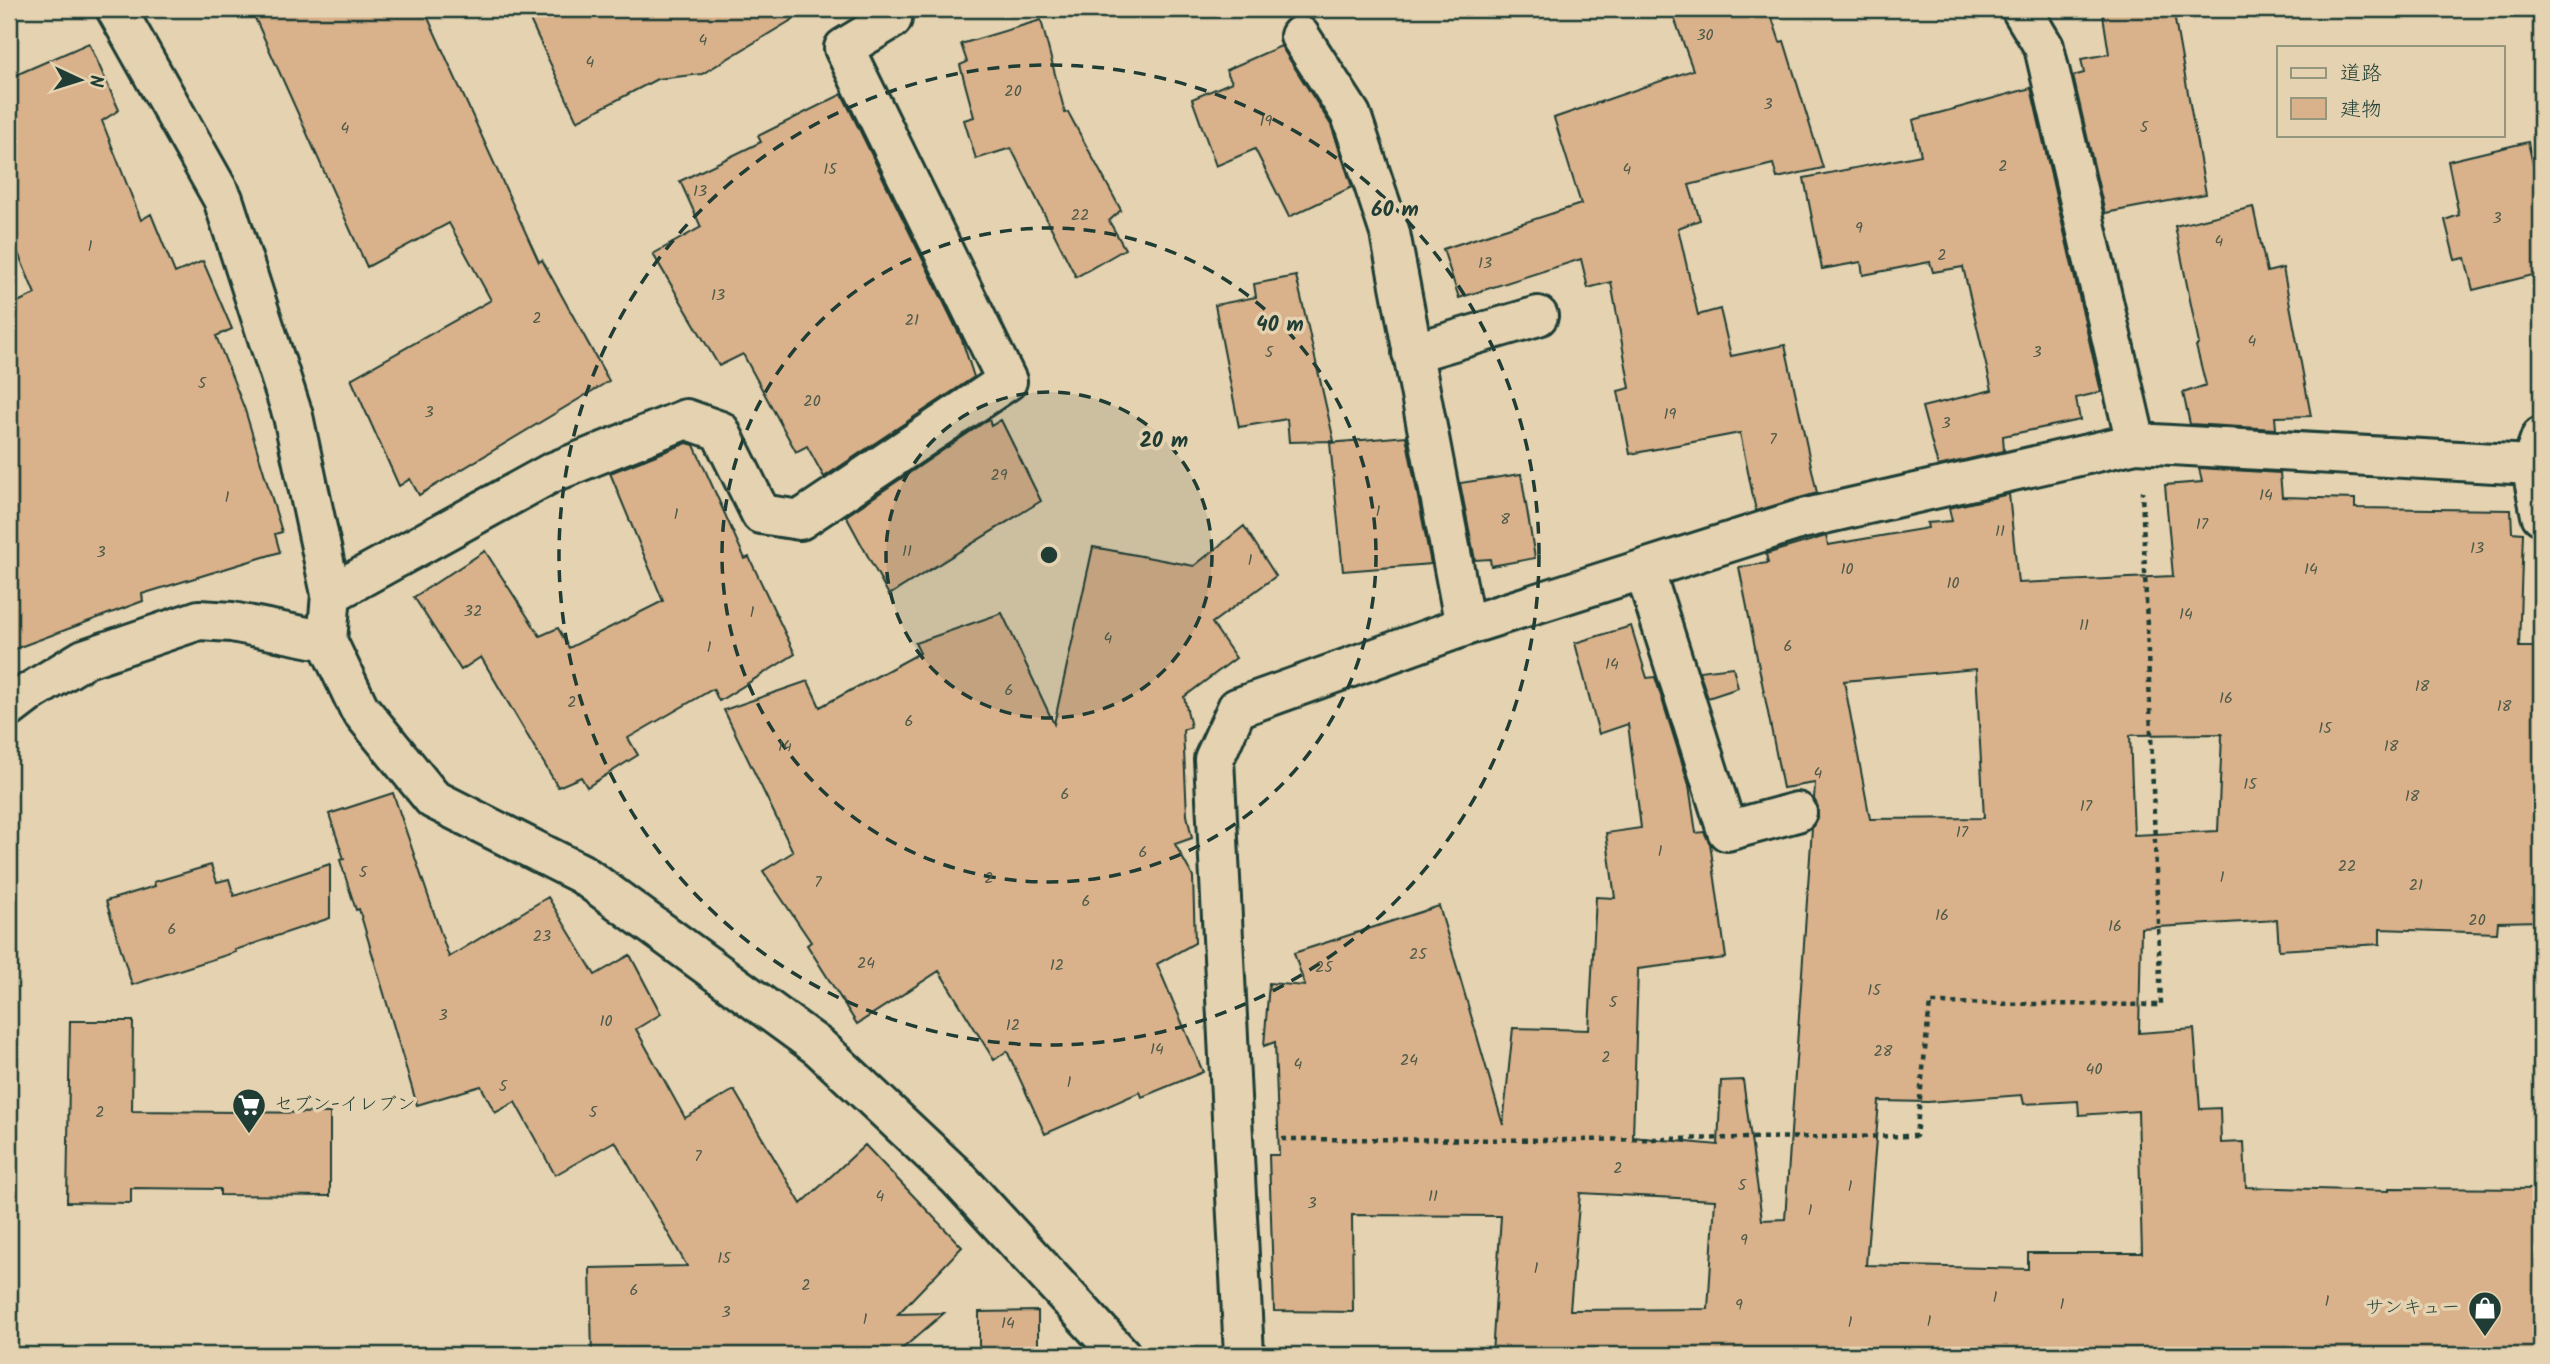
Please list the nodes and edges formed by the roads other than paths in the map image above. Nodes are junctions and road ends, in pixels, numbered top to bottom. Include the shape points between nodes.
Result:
1 (116, 9) edge
2 (887, 9) edge
3 (2021, 9) edge
4 (1300, 36) dead end
5 (1538, 316) dead end
6 (1412, 353) junction
7 (2136, 443) junction
8 (2536, 451) edge
9 (2541, 515) edge
10 (1644, 569) junction
11 (331, 594) junction
12 (1465, 626) junction
13 (327, 641) junction
14 (9, 708) edge
15 (1797, 812) dead end
16 (1121, 1355) edge
17 (1244, 1355) edge

1 - 11 street via 223,199 293,416
2 - 11 street via 892,19 844,48 1007,381 800,520 761,514 720,431 686,419 551,474
3 - 7 street via 2044,47
4 - 6 street via 1351,115 1390,233
5 - 6 street
6 - 12 street
7 - 8 street
7 - 10 street via 1802,519
8 - 9 street
10 - 12 street
10 - 15 street via 1727,831
11 - 13 street
12 - 17 street via 1237,708 1214,759
13 - 14 street via 199,620 84,659
13 - 16 street via 359,708 433,799 582,874 819,1047 958,1178

